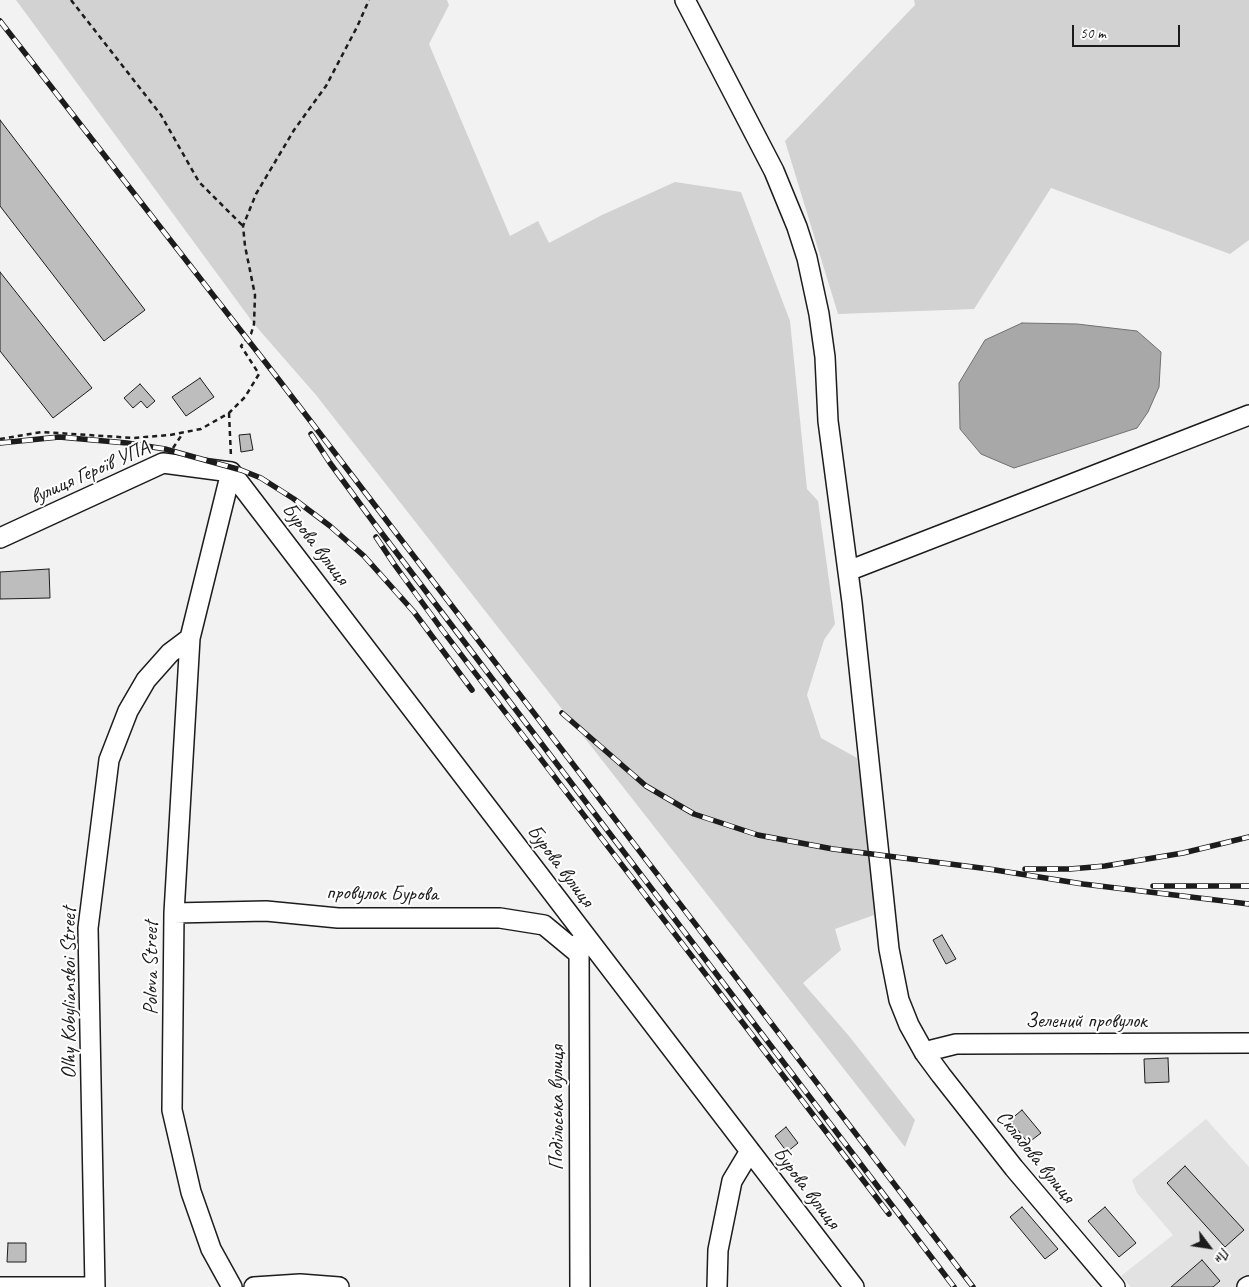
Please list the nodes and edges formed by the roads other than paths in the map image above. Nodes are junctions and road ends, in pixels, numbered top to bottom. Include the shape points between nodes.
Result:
1 (685, 0) edge
2 (1249, 415) edge
3 (232, 472) junction
4 (0, 538) edge
5 (848, 571) junction
6 (190, 638) junction
7 (174, 913) junction
8 (579, 928) junction
9 (579, 954) junction
10 (1249, 1043) edge
11 (924, 1052) junction
12 (750, 1151) junction
13 (0, 1286) edge
14 (95, 1287) edge
15 (232, 1287) edge
16 (254, 1287) edge
17 (339, 1287) edge
18 (580, 1287) edge
19 (717, 1287) edge
20 (854, 1287) edge
21 (1115, 1287) edge

1 - 5 street, Складова вулиця via 774,171 806,258 824,348 828,421
2 - 5 street
3 - 4 street, вулиця Героїв УПА via 163,463
3 - 6 street, Polova Street
3 - 8 street, Бурова вулиця
5 - 11 street, Складова вулиця via 889,949 899,1000
6 - 7 street, Polova Street
6 - 14 street, Olhy Kobylianskoi Street via 170,653 146,680 128,711 109,760 88,928
7 - 9 street, провулок Бурова via 266,911 338,918 500,918 544,925
7 - 15 street, Polova Street via 172,1110 191,1192 211,1249
8 - 9 street, Подільська вулиця
8 - 12 street, Бурова вулиця
9 - 18 street, Подільська вулиця
10 - 11 street, Зелений провулок via 956,1044
11 - 21 street, Складова вулиця via 1014,1168
12 - 19 street via 732,1181 718,1250
12 - 20 street, Бурова вулиця
13 - 14 street
16 - 17 street via 300,1284

